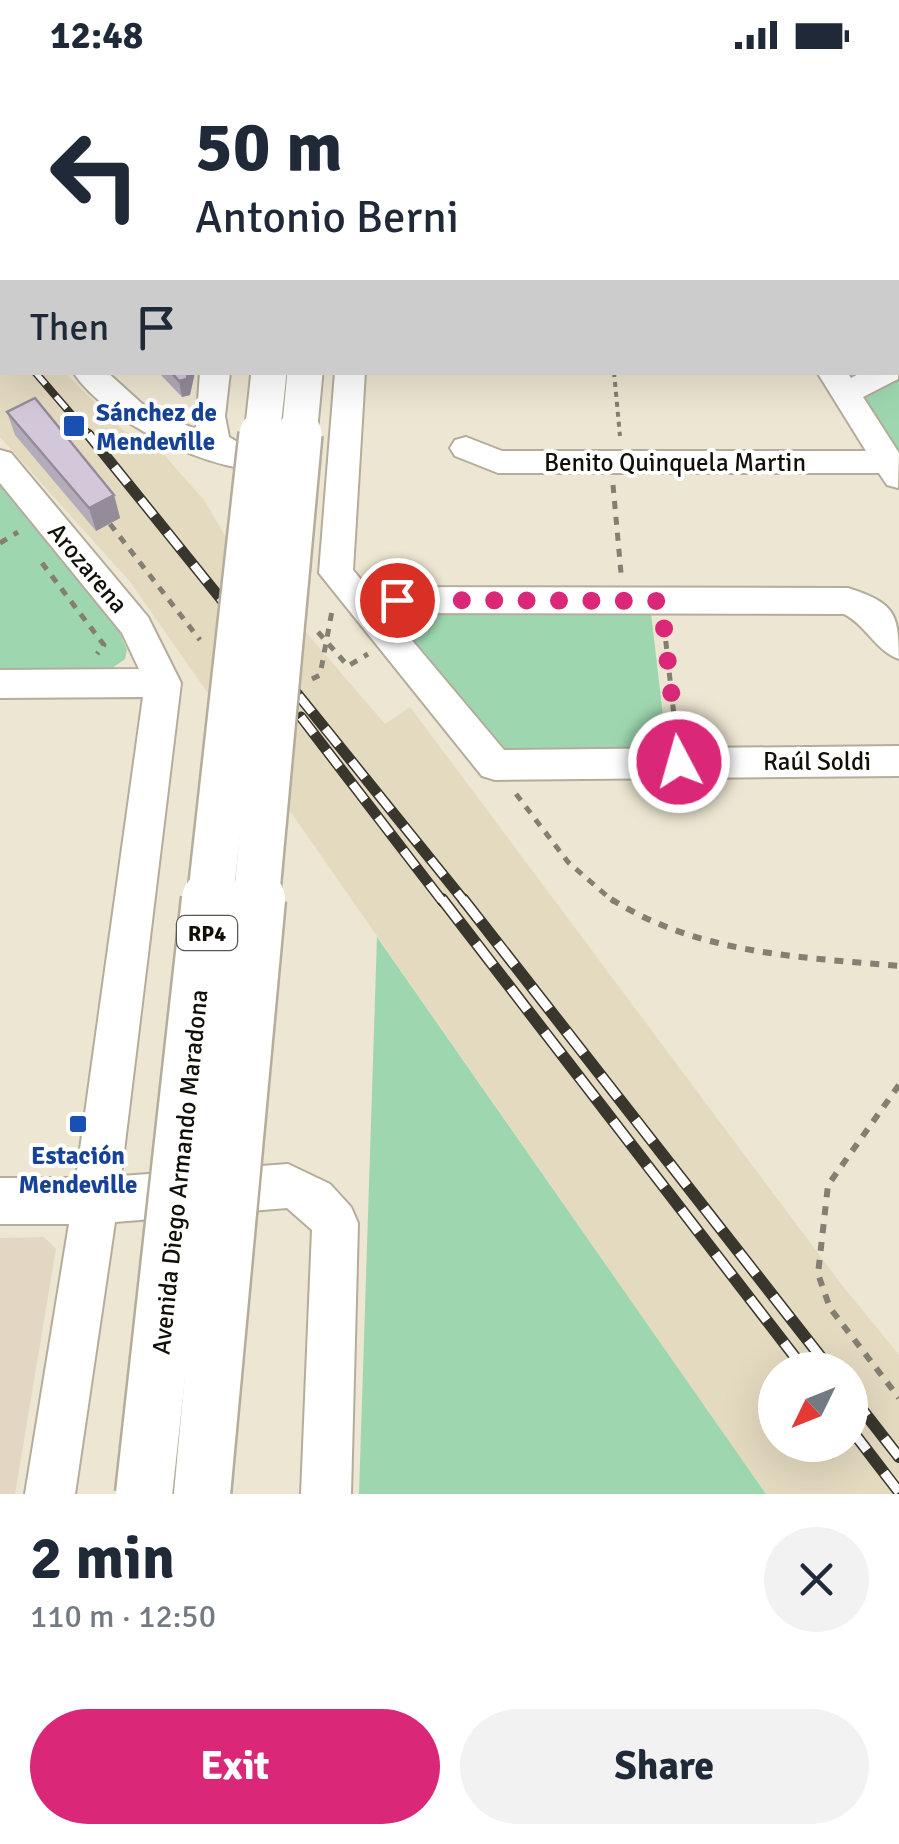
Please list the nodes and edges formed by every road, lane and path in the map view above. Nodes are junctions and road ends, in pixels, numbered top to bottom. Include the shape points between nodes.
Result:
1 (91, 375) edge
2 (116, 375) edge
3 (213, 375) edge
4 (270, 375) edge
5 (305, 375) edge
6 (350, 375) edge
7 (874, 375) edge
8 (837, 384) edge
9 (208, 406) junction
10 (466, 448) dead end
11 (230, 455) junction
12 (344, 457) junction
13 (0, 461) edge
14 (893, 471) edge
15 (9, 521) dead end
16 (18, 532) junction
17 (0, 543) edge
18 (30, 547) dead end
19 (41, 562) dead end
20 (348, 586) junction
21 (661, 601) junction
22 (899, 644) edge
23 (88, 657) dead end
24 (163, 683) junction
25 (0, 684) edge
26 (899, 761) edge
27 (679, 762) junction
28 (495, 766) junction
29 (899, 966) edge
30 (899, 1084) edge
31 (0, 1202) edge
32 (95, 1202) junction
33 (899, 1398) edge
34 (50, 1494) edge
35 (144, 1494) edge
36 (202, 1494) edge
37 (326, 1494) edge

1 - 11 street via 139,418
2 - 9 street via 159,412 180,415
3 - 9 street
4 - 35 main road, Avenida Diego Armando Maradona / RP4, bridge
5 - 36 main road, Avenida Diego Armando Maradona / RP4, bridge
6 - 12 street
7 - 8 street
8 - 14 street
9 - 11 street via 214,439
10 - 14 street, Benito Quinquela Martin via 498,462
11 - 12 street
12 - 20 street
13 - 24 street, Arozarena via 136,626
15 - 16 path
16 - 17 path
16 - 18 path
19 - 23 path via 104,645
20 - 21 street
20 - 28 street
21 - 22 street via 848,601 875,614
21 - 27 path
24 - 25 street
24 - 32 street
26 - 27 street, Raúl Soldi
27 - 28 street, Raúl Soldi
28 - 29 path via 570,864 616,900 681,936 729,950
30 - 33 path via 828,1185 818,1274 830,1308
31 - 32 street
32 - 34 street
32 - 37 street via 288,1186 324,1207 335,1223

